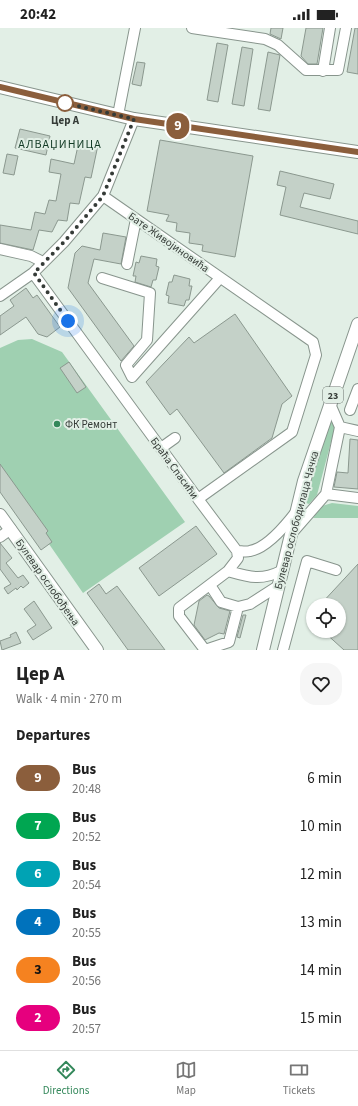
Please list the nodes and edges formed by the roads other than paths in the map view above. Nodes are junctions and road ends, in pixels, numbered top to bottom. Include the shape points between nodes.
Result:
1 (135, 28) edge
2 (192, 28) edge
3 (330, 28) edge
4 (346, 28) edge
5 (323, 71) junction
6 (0, 87) edge
7 (118, 115) junction
8 (134, 119) junction
9 (358, 152) edge
10 (103, 196) junction
11 (136, 219) junction
12 (0, 249) edge
13 (43, 262) junction
14 (127, 264) dead end
15 (34, 273) junction
16 (102, 278) dead end
17 (220, 278) junction
18 (0, 296) edge
19 (358, 324) edge
20 (358, 389) edge
21 (330, 404) junction
22 (350, 410) dead end
23 (340, 427) junction
24 (358, 431) edge
25 (175, 438) dead end
26 (161, 448) junction
27 (326, 494) junction
28 (358, 498) edge
29 (198, 499) junction
30 (297, 510) junction
31 (0, 514) edge
32 (10, 529) junction
33 (290, 535) junction
34 (0, 537) edge
35 (237, 551) junction
36 (336, 570) dead end
37 (228, 571) junction
38 (281, 571) junction
39 (210, 585) junction
40 (278, 586) junction
41 (238, 607) junction
42 (232, 646) edge
43 (97, 650) edge
44 (205, 650) edge
45 (263, 650) edge
46 (283, 650) edge

1 - 7 street
2 - 5 street via 265,39 278,45 306,70
3 - 5 street
4 - 5 street via 338,70
6 - 7 main road
7 - 8 main road
8 - 9 main road
8 - 10 street
10 - 11 street, Бате Живојиновића
10 - 13 street via 64,242
11 - 14 street
11 - 17 street, Бате Живојиновића
12 - 13 street via 31,256
13 - 15 street
15 - 18 street
15 - 26 street, Браћа Спасићи
16 - 17 street via 150,293 147,340 126,365 132,377
17 - 29 street, Бате Живојиновића via 313,342 316,355 292,432
19 - 21 main road, Булевар ослободилаца Чачка / 23
20 - 22 street
21 - 23 street
21 - 30 main road, Булевар ослободилаца Чачка / 23
23 - 24 street
23 - 27 street
25 - 26 street
26 - 29 street, Браћа Спасићи
27 - 28 street
27 - 33 street
29 - 35 street, Браћа Спасићи
30 - 33 main road, Булевар ослободилаца Чачка / 23
30 - 35 street via 268,541 251,551
31 - 32 main road, Булевар ослобођења
32 - 34 street
32 - 43 main road, Булевар ослобођења
33 - 38 main road, Булевар ослободилаца Чачка / 23
35 - 37 street via 238,558
36 - 46 street via 307,561
37 - 38 street via 258,578 269,577
37 - 39 street
38 - 40 main road, Булевар ослободилаца Чачка / 23
39 - 41 street via 221,602
39 - 44 street via 182,605 177,612
40 - 41 street via 250,604
40 - 45 main road, Булевар ослободилаца Чачка / 23
41 - 42 street
42 - 44 street

